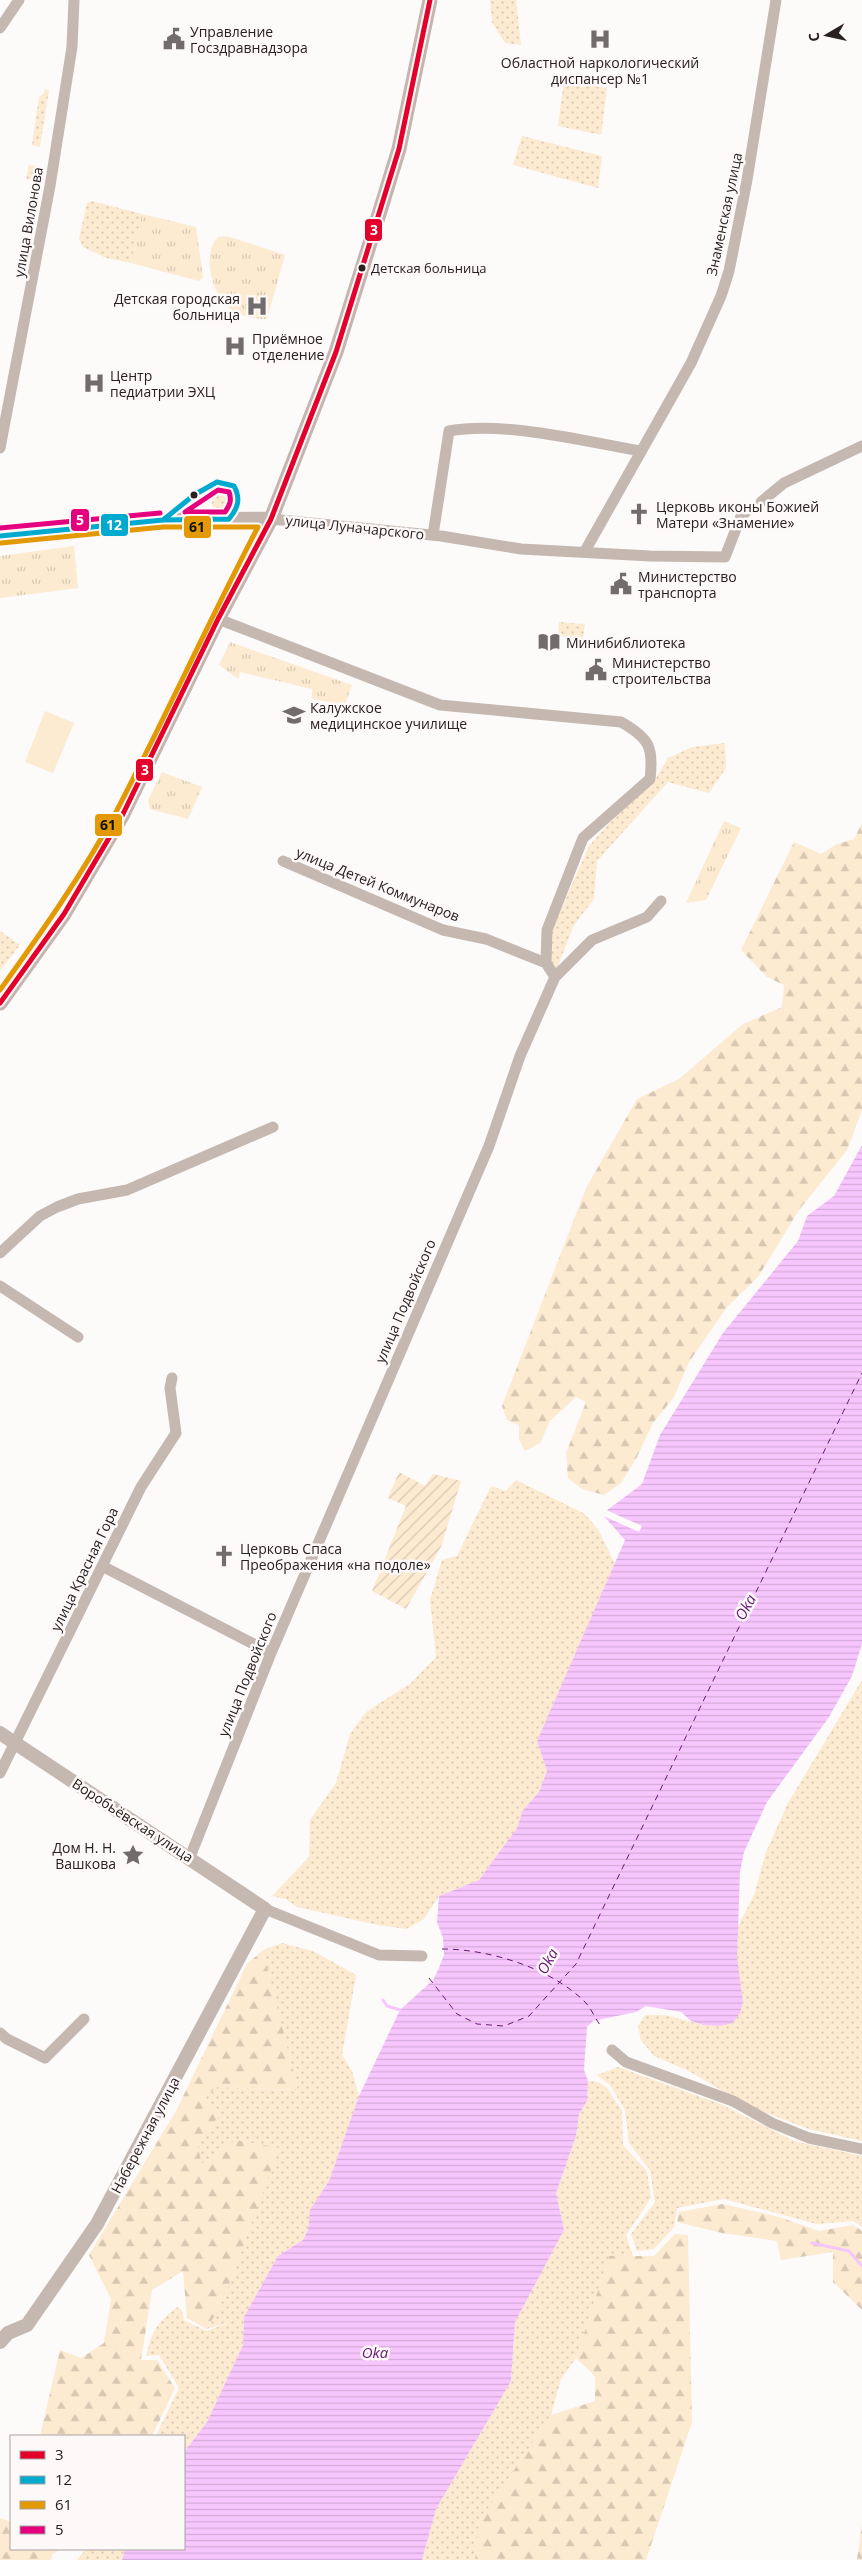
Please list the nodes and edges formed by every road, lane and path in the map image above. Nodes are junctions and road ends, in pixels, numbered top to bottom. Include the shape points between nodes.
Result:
1 (19, 0) edge
2 (74, 0) edge
3 (430, 0) edge
4 (776, 0) edge
5 (0, 28) edge
6 (862, 446) edge
7 (0, 448) edge
8 (640, 451) junction
9 (761, 502) dead end
10 (746, 512) dead end
11 (271, 519) junction
12 (432, 535) junction
13 (0, 536) edge
14 (584, 551) junction
15 (218, 619) junction
16 (284, 861) dead end
17 (661, 901) dead end
18 (546, 963) junction
19 (555, 977) junction
20 (0, 1003) edge
21 (273, 1127) dead end
22 (0, 1252) edge
23 (0, 1286) edge
24 (78, 1338) dead end
25 (172, 1378) dead end
26 (102, 1566) junction
27 (271, 1653) junction
28 (0, 1733) edge
29 (15, 1743) junction
30 (0, 1773) edge
31 (190, 1857) junction
32 (265, 1909) junction
33 (422, 1956) dead end
34 (84, 2019) dead end
35 (0, 2033) edge
36 (612, 2050) dead end
37 (862, 2149) edge
38 (3, 2334) edge

1 - 5 street
2 - 7 street, улица Вилонова via 72,47 50,186
3 - 11 main road via 399,149 336,352
4 - 8 street, Знаменская улица via 729,271 691,363
6 - 9 street via 784,483
8 - 12 street via 530,433 472,427 449,431
8 - 14 street, Знаменская улица
10 - 14 street, улица Луначарского via 741,516 725,557
11 - 12 street, улица Луначарского
11 - 13 main road, улица Луначарского via 163,520
11 - 15 main road
12 - 14 street, улица Луначарского via 521,549
15 - 18 street via 440,705 621,722 637,731 650,746 650,779 583,838 546,930
15 - 20 main road via 122,816 64,914
16 - 18 street, улица Детей Коммунаров via 443,930 486,939
17 - 19 street via 647,917 592,940
18 - 19 street
19 - 27 street, улица Подвойского via 520,1056 488,1146
21 - 22 street via 127,1190 78,1199 57,1207 40,1216
23 - 24 street
25 - 26 street, улица Красная Гора via 170,1388 176,1433 141,1487
26 - 27 street
26 - 29 street, улица Красная Гора
27 - 31 street, улица Подвойского
28 - 29 street, Воробьёвская улица
29 - 30 street, улица Красная Гора
29 - 31 street, Воробьёвская улица
31 - 32 street, Воробьёвская улица
32 - 33 street via 379,1955
32 - 38 street, Набережная улица via 97,2224 27,2325
34 - 35 street via 45,2058
36 - 37 street via 626,2062 733,2101 772,2123 809,2138

